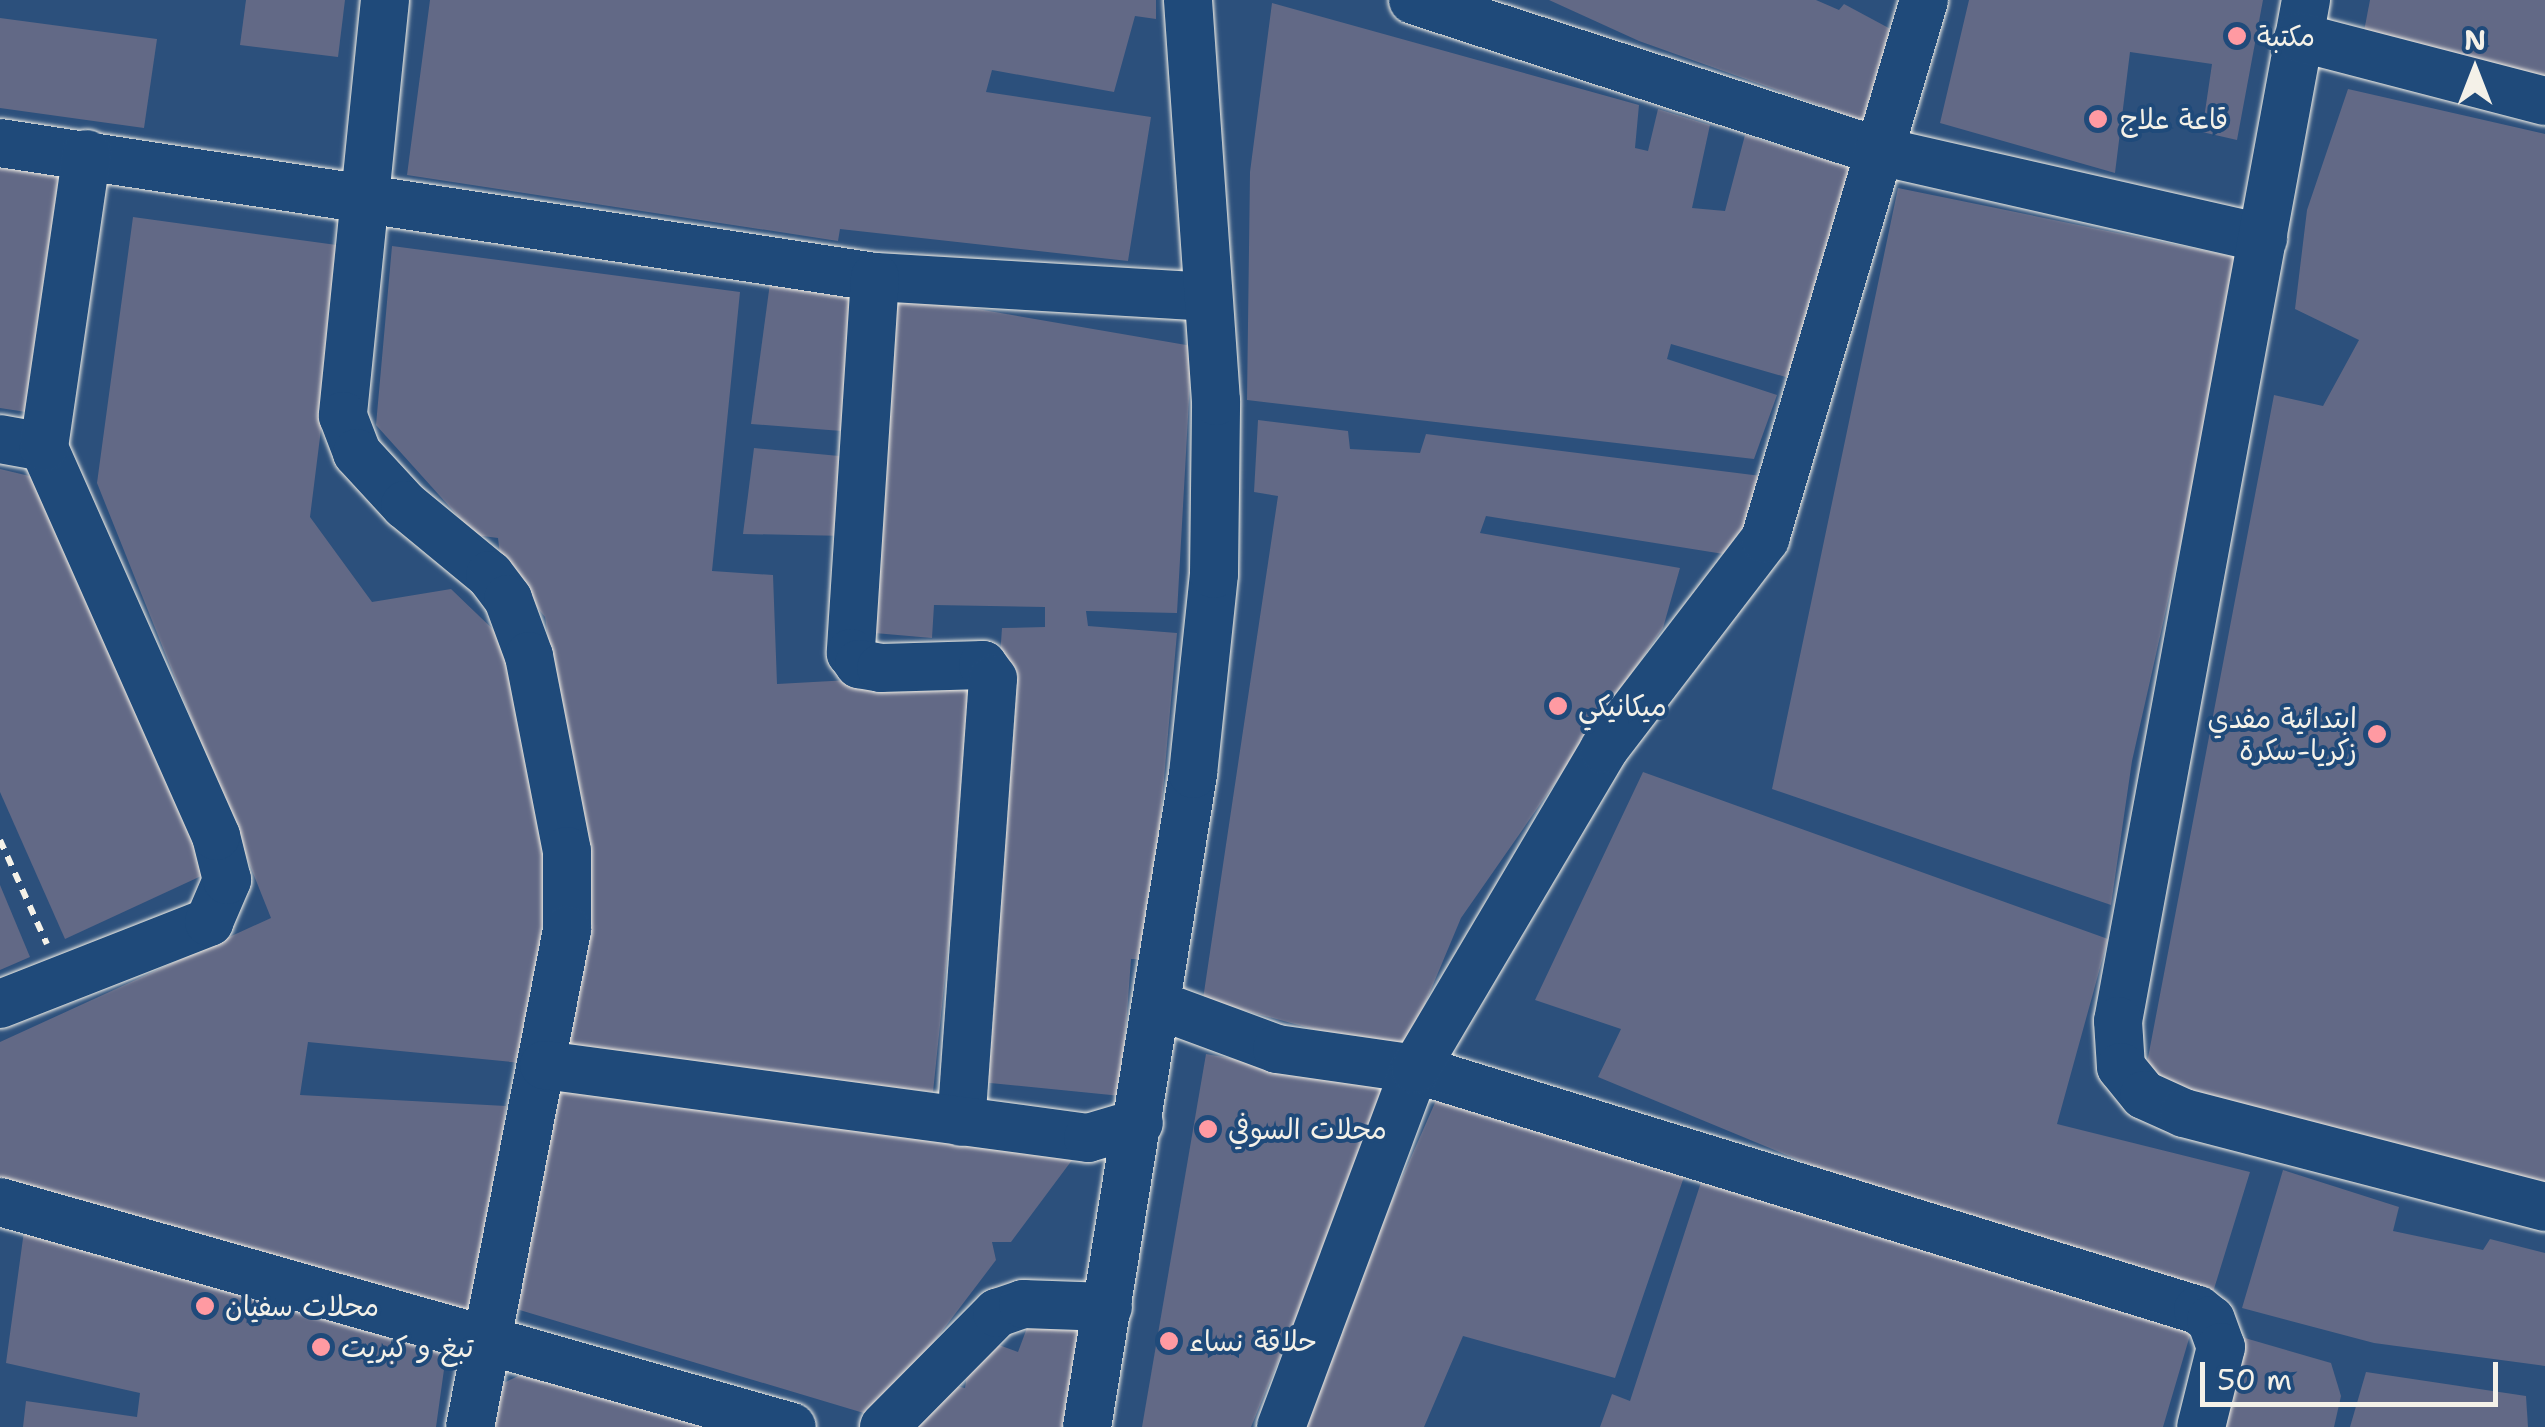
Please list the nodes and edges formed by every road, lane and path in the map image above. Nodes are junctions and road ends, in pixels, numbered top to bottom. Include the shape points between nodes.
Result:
1 (385, 0) edge
2 (1188, 0) edge
3 (1413, 0) edge
4 (1924, 0) edge
5 (2303, 19) edge
6 (2545, 101) edge
7 (0, 143) edge
8 (1878, 151) junction
9 (88, 154) junction
10 (362, 196) junction
11 (2263, 238) junction
12 (875, 277) junction
13 (1208, 297) junction
14 (22, 443) edge
15 (0, 840) edge
16 (63, 980) junction
17 (0, 1004) edge
18 (1158, 1005) junction
19 (544, 1066) junction
20 (1414, 1069) junction
21 (961, 1122) junction
22 (1139, 1123) junction
23 (0, 1202) edge
24 (2545, 1207) edge
25 (1108, 1307) junction
26 (486, 1342) junction
27 (470, 1427) edge
28 (792, 1427) edge
29 (884, 1427) edge
30 (1087, 1427) edge
31 (1282, 1427) edge
32 (2201, 1427) edge

1 - 10 street
2 - 13 street
3 - 8 street
4 - 8 street
5 - 6 street
5 - 11 street
7 - 9 street
8 - 11 street
8 - 20 street via 1766,539 1604,748
9 - 10 street
9 - 14 street
10 - 12 street
10 - 19 street via 343,416 357,453 405,505 490,575 520,624 529,656 569,892
11 - 24 street via 2118,1020 2121,1068 2144,1094 2184,1113
12 - 13 street
12 - 21 street via 851,654 859,664 882,668 983,665 993,679
13 - 18 street via 1216,401 1214,574
14 - 16 street via 216,836 226,880 209,922
15 - 16 path
16 - 17 street
18 - 20 street via 1277,1049
18 - 22 street
19 - 21 street
19 - 26 street
20 - 31 street
20 - 32 street via 2198,1310 2211,1320 2221,1348
21 - 22 street via 1088,1138
22 - 25 street
23 - 26 street
25 - 29 street via 1023,1304 998,1313
25 - 30 street
26 - 27 street
26 - 28 street

